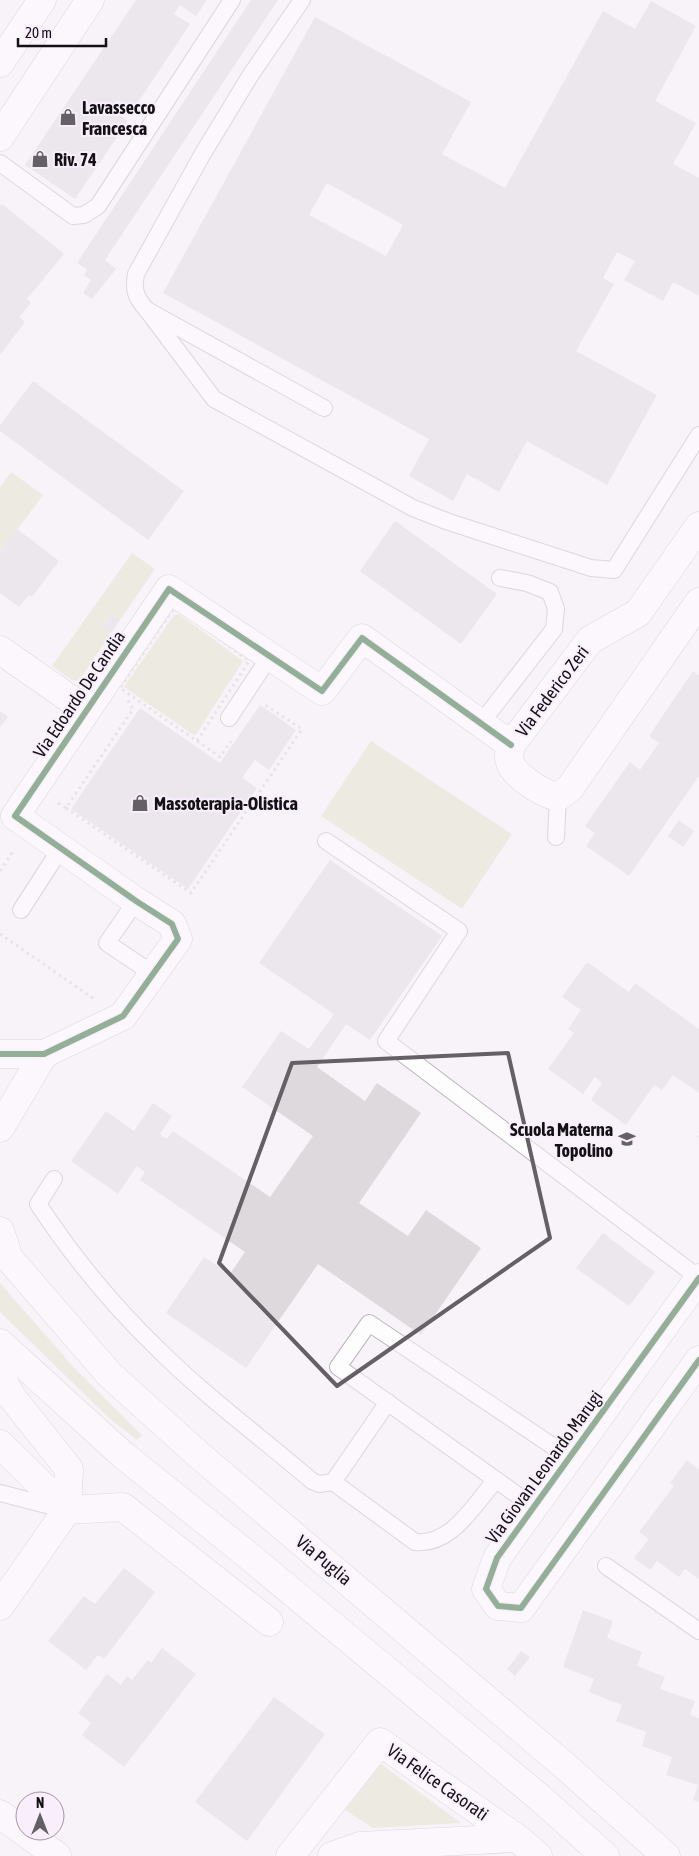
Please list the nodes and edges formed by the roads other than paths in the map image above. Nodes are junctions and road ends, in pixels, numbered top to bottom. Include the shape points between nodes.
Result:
1 (42, 0) edge
2 (90, 0) edge
3 (232, 0) edge
4 (302, 0) edge
5 (0, 63) edge
6 (0, 138) edge
7 (0, 163) edge
8 (147, 310) junction
9 (324, 408) dead end
10 (699, 435) edge
11 (696, 537) edge
12 (500, 578) dead end
13 (699, 602) edge
14 (0, 650) edge
15 (270, 656) junction
16 (86, 710) junction
17 (229, 718) dead end
18 (481, 723) junction
19 (512, 745) junction
20 (558, 797) junction
21 (556, 837) dead end
22 (326, 841) dead end
23 (61, 848) junction
24 (136, 901) junction
25 (20, 910) dead end
26 (153, 974) junction
27 (0, 1054) edge
28 (44, 1054) junction
29 (0, 1128) edge
30 (54, 1179) dead end
31 (0, 1231) edge
32 (4, 1253) edge
33 (699, 1278) edge
34 (0, 1343) edge
35 (699, 1360) edge
36 (0, 1375) edge
37 (388, 1402) junction
38 (0, 1444) edge
39 (569, 1457) junction
40 (496, 1480) junction
41 (333, 1482) junction
42 (0, 1492) edge
43 (534, 1507) junction
44 (67, 1510) junction
45 (606, 1566) dead end
46 (0, 1606) edge
47 (269, 1622) dead end
48 (699, 1632) edge
49 (0, 1814) edge
50 (517, 1838) junction
51 (57, 1856) edge
52 (290, 1856) edge
53 (332, 1856) edge
54 (538, 1856) edge
55 (605, 1856) edge
56 (666, 1856) edge

1 - 5 main road
2 - 6 main road
3 - 7 lane via 98,206 84,215 73,216
4 - 8 lane via 202,154 136,274 136,298
8 - 9 lane
8 - 10 lane via 214,399 414,508 591,568 614,570
11 - 19 main road, Via Federico Zeri via 638,613 590,640
12 - 18 lane via 550,592 556,609 554,629
13 - 20 main road via 570,788
14 - 16 main road
15 - 16 main road, Via Edoardo De Candia via 169,589
15 - 17 lane
15 - 18 main road, Via Edoardo De Candia via 322,691 362,638
16 - 23 main road, Via Edoardo De Candia via 14,816
18 - 19 main road, Via Edoardo De Candia
19 - 20 main road, Via Federico Zeri via 508,757 513,770 546,795
20 - 21 lane
22 - 33 lane via 459,931 386,1041
23 - 24 main road, Via Edoardo De Candia
23 - 25 lane
24 - 26 main road, Via Edoardo De Candia via 172,924 178,939
24 - 26 lane via 107,943
26 - 28 main road, Via Edoardo De Candia via 123,1016
27 - 28 main road, Via Edoardo De Candia
28 - 29 main road
30 - 41 lane via 38,1204 79,1262 131,1322 160,1352 312,1481 319,1484
31 - 32 main road
32 - 56 main road, Via Puglia via 110,1375
33 - 39 main road, Via Giovan Leonardo Marugi
34 - 55 main road via 123,1455 517,1779
35 - 43 main road, Via Giovan Leonardo Marugi via 521,1608 498,1606 486,1589 497,1558
36 - 44 main road via 11,1396 69,1470
37 - 39 lane via 338,1367 369,1323
37 - 40 lane
37 - 41 lane
38 - 44 main road
39 - 43 main road, Via Giovan Leonardo Marugi
40 - 41 lane via 448,1534 429,1543 415,1542
40 - 43 lane
42 - 44 lane
44 - 46 main road
44 - 47 main road via 123,1507
45 - 48 lane
49 - 51 main road
50 - 52 main road, Via Felice Casorati via 380,1742
50 - 53 main road, Via Felice Casorati via 360,1846
50 - 54 main road, Via Felice Casorati

